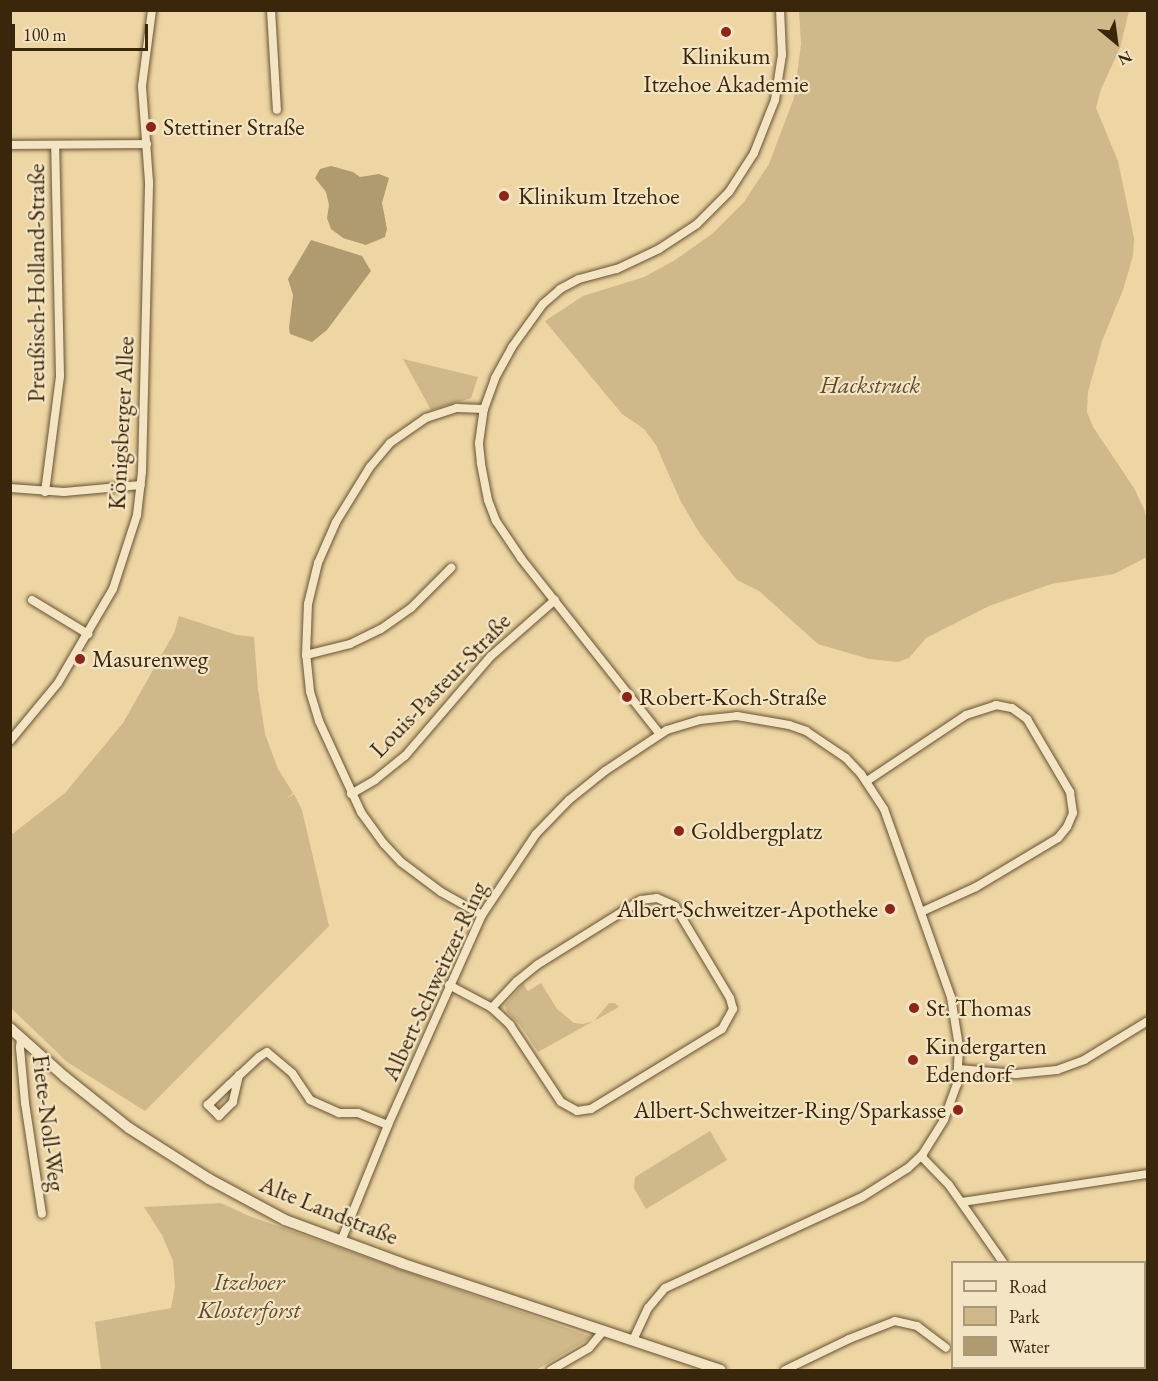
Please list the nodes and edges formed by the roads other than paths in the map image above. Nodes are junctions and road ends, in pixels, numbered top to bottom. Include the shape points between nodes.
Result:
1 (152, 10) edge
2 (272, 10) edge
3 (780, 10) edge
4 (277, 110) dead end
5 (147, 144) junction
6 (10, 145) edge
7 (55, 145) junction
8 (484, 409) junction
9 (141, 485) junction
10 (10, 488) edge
11 (45, 492) junction
12 (452, 568) dead end
13 (32, 600) dead end
14 (555, 600) junction
15 (87, 634) junction
16 (306, 655) junction
17 (660, 733) junction
18 (10, 741) edge
19 (867, 781) junction
20 (351, 794) junction
21 (921, 912) junction
22 (482, 915) junction
23 (448, 985) junction
24 (492, 1008) junction
25 (1148, 1022) edge
26 (10, 1028) edge
27 (21, 1038) junction
28 (959, 1069) junction
29 (239, 1075) junction
30 (388, 1125) junction
31 (921, 1156) junction
32 (1148, 1174) edge
33 (962, 1202) junction
34 (42, 1214) dead end
35 (341, 1241) junction
36 (1002, 1261) edge
37 (604, 1330) junction
38 (633, 1340) junction
39 (946, 1348) dead end
40 (550, 1371) edge
41 (721, 1371) edge
42 (785, 1371) edge

1 - 5 street, Königsberger Allee via 142,86
2 - 4 street
3 - 8 street via 782,56 775,100 754,153 736,183 697,224 659,249 617,269 579,279 543,304 512,347
5 - 7 street
5 - 9 street, Königsberger Allee
6 - 7 street
7 - 11 street, Preußisch-Holland-Straße via 60,376
8 - 14 street via 479,449 490,507 511,544
8 - 16 street via 457,408 426,418 390,443 370,468 336,522 318,563 308,604
9 - 11 street
9 - 15 street, Königsberger Allee via 129,543 113,589
10 - 11 street
12 - 16 street via 411,608 381,629 344,646
13 - 15 street
14 - 17 street
14 - 20 street, Louis-Pasteur-Straße via 491,656 405,756
15 - 18 street, Königsberger Allee via 49,696
16 - 20 street via 310,691 319,721
17 - 19 street, Albert-Schweitzer-Ring via 717,717 773,720 823,741
17 - 22 street, Albert-Schweitzer-Ring via 569,800 536,834
19 - 21 street, Albert-Schweitzer-Ring via 898,842
19 - 21 street via 966,715 996,705 1012,708 1027,719 1070,792 1073,813 1058,837 976,887
20 - 22 street via 396,857 430,885
21 - 28 street, Albert-Schweitzer-Ring via 951,997
22 - 23 street, Albert-Schweitzer-Ring
23 - 24 street
23 - 30 street, Albert-Schweitzer-Ring
24 - 24 street via 537,965 641,900 657,898 675,906 733,1009 722,1029 591,1109 580,1111 561,1102 518,1034
25 - 28 street via 1084,1060 1057,1070 1009,1074
26 - 27 street, Alte Landstraße
27 - 34 street, Fiete-Noll-Weg via 25,1104
27 - 35 street, Alte Landstraße via 78,1089 139,1135 261,1207
28 - 31 street, Albert-Schweitzer-Ring via 948,1111
29 - 29 street via 233,1102 219,1116 208,1105
29 - 30 street via 267,1052 292,1073 310,1100 339,1113 360,1113
30 - 35 street, Albert-Schweitzer-Ring
31 - 33 street
31 - 38 street, Albert-Schweitzer-Ring via 898,1176 862,1197 665,1288 648,1308
32 - 33 street
33 - 36 street
35 - 37 street, Alte Landstraße
37 - 38 street, Alte Landstraße
37 - 40 street via 590,1348
38 - 41 street, Alte Landstraße
39 - 42 street via 917,1326 895,1321

